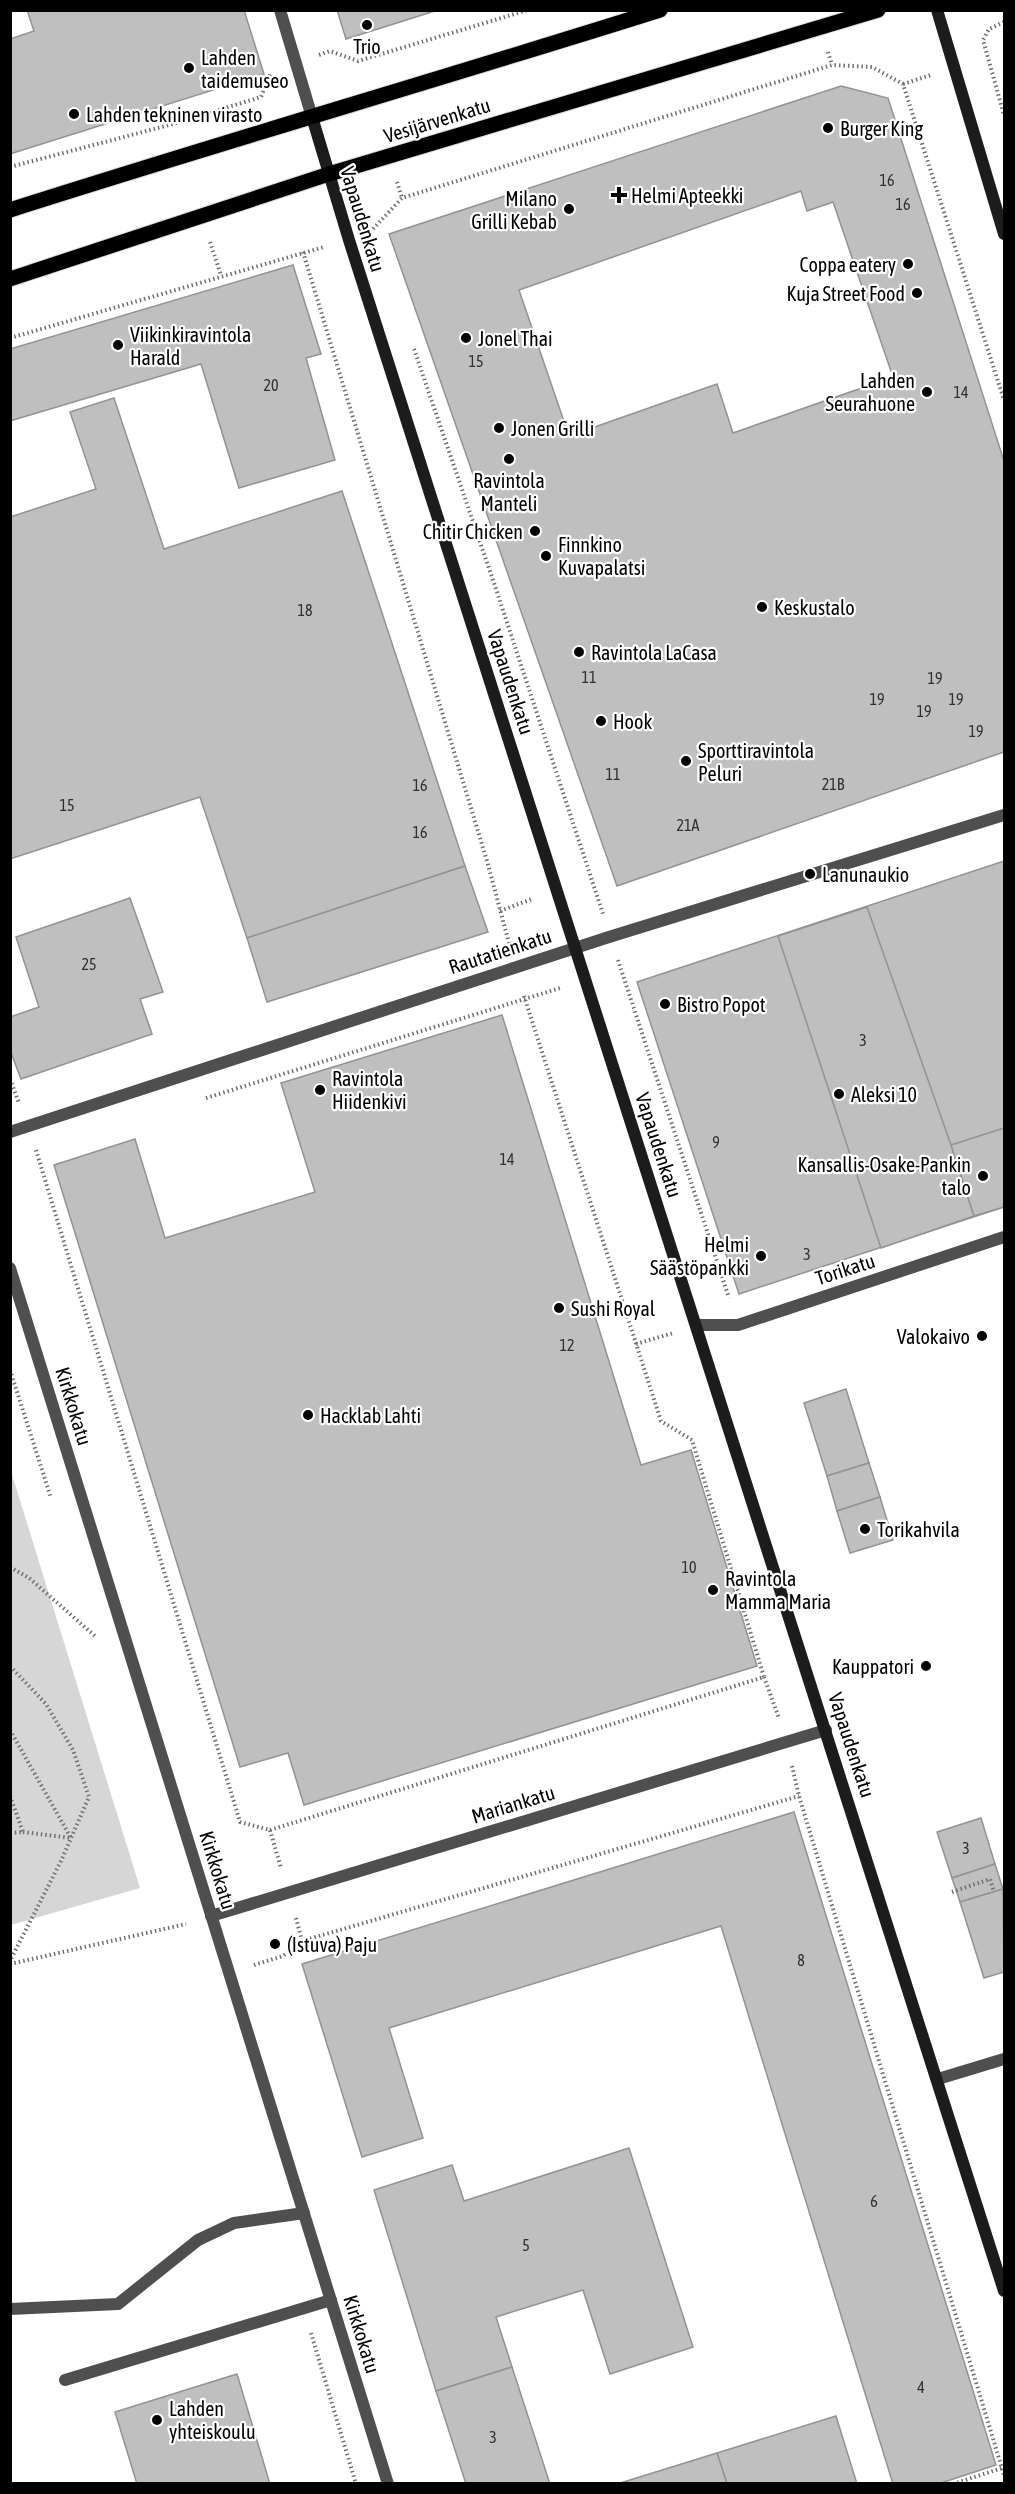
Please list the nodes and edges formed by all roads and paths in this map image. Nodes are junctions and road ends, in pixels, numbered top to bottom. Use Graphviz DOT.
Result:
graph roads {
  1 [pos="280,10"];
  2 [pos="528,10"];
  3 [pos="660,10"];
  4 [pos="878,10"];
  5 [pos="938,10"];
  6 [pos="1005,22"];
  7 [pos="296,63"];
  8 [pos="1005,115"];
  9 [pos="312,117"];
  10 [pos="10,167"];
  11 [pos="329,174"];
  12 [pos="10,210"];
  13 [pos="373,229"];
  14 [pos="1005,234"];
  15 [pos="349,240"];
  16 [pos="377,240"];
  17 [pos="303,252"];
  18 [pos="10,279"];
  19 [pos="10,338"];
  20 [pos="411,340"];
  21 [pos="1005,400"];
  22 [pos="1005,815"];
  23 [pos="609,937"];
  24 [pos="576,947"];
  25 [pos="515,967"];
  26 [pos="525,999"];
  27 [pos="10,1079"];
  28 [pos="196,1102"];
  29 [pos="28,1126"];
  30 [pos="10,1132"];
  31 [pos="1005,1237"];
  32 [pos="10,1268"];
  33 [pos="696,1325"];
  34 [pos="738,1325"];
  35 [pos="636,1344"];
  36 [pos="10,1567"];
  37 [pos="95,1636"];
  38 [pos="10,1666"];
  39 [pos="764,1677"];
  40 [pos="10,1730"];
  41 [pos="826,1730"];
  42 [pos="787,1742"];
  43 [pos="10,1796"];
  44 [pos="799,1796"];
  45 [pos="270,1830"];
  46 [pos="23,1832"];
  47 [pos="10,1833"];
  48 [pos="71,1838"];
  49 [pos="952,1892"];
  50 [pos="994,1892"];
  51 [pos="288,1893"];
  52 [pos="211,1916"];
  53 [pos="187,1924"];
  54 [pos="302,1941"];
  55 [pos="10,1963"];
  56 [pos="229,1972"];
  57 [pos="1005,2059"];
  58 [pos="938,2079"];
  59 [pos="304,2213"];
  60 [pos="1005,2291"];
  61 [pos="331,2300"];
  62 [pos="10,2309"];
  63 [pos="65,2380"];
  64 [pos="1002,2468"];
  65 [pos="1005,2475"];
  66 [pos="388,2484"];
  67 [pos="953,2484"];
  1 -- 7 [label="street, Vapaudenkatu"];
  2 -- 7 [label="path"];
  3 -- 9 [label="main road, Vesijärvenkatu"];
  4 -- 11 [label="main road, Vesijärvenkatu"];
  5 -- 14 [label="main road"];
  6 -- 8 [label="path"];
  7 -- 9 [label="street, Vapaudenkatu"];
  7 -- 10 [label="path"];
  9 -- 11 [label="main road, Vapaudenkatu"];
  9 -- 12 [label="main road, Vesijärvenkatu"];
  11 -- 15 [label="main road, Vapaudenkatu"];
  11 -- 18 [label="main road, Vesijärvenkatu"];
  13 -- 15 [label="path"];
  13 -- 16 [label="path"];
  13 -- 21 [label="path"];
  15 -- 17 [label="path"];
  15 -- 24 [label="main road, Vapaudenkatu"];
  17 -- 19 [label="path"];
  17 -- 25 [label="path"];
  20 -- 23 [label="path"];
  22 -- 23 [label="street, Rautatienkatu"];
  23 -- 24 [label="street, Rautatienkatu"];
  23 -- 34 [label="path"];
  24 -- 25 [label="street, Rautatienkatu"];
  24 -- 33 [label="main road, Vapaudenkatu"];
  25 -- 26 [label="path"];
  25 -- 29 [label="street, Rautatienkatu"];
  26 -- 28 [label="path"];
  26 -- 35 [label="path"];
  27 -- 29 [label="path"];
  29 -- 30 [label="street, Rautatienkatu"];
  29 -- 45 [label="path"];
  31 -- 34 [label="street, Torikatu"];
  32 -- 52 [label="street, Kirkkokatu"];
  33 -- 34 [label="street, Torikatu"];
  33 -- 35 [label="path"];
  33 -- 41 [label="main road, Vapaudenkatu"];
  35 -- 39 [label="path"];
  36 -- 37 [label="path"];
  38 -- 48 [label="path"];
  39 -- 42 [label="path"];
  39 -- 45 [label="path"];
  40 -- 48 [label="path"];
  41 -- 42 [label="street, Mariankatu"];
  41 -- 58 [label="main road, Vapaudenkatu"];
  42 -- 44 [label="path"];
  42 -- 51 [label="street, Mariankatu"];
  43 -- 46 [label="path"];
  44 -- 54 [label="path"];
  44 -- 64 [label="path"];
  45 -- 51 [label="path"];
  46 -- 47 [label="path"];
  46 -- 48 [label="path"];
  48 -- 55 [label="path"];
  49 -- 50 [label="path"];
  51 -- 52 [label="street, Mariankatu"];
  51 -- 54 [label="path"];
  52 -- 56 [label="street, Kirkkokatu"];
  53 -- 55 [label="path"];
  54 -- 56 [label="path"];
  56 -- 59 [label="street, Kirkkokatu"];
  57 -- 58 [label="street"];
  58 -- 60 [label="main road, Vapaudenkatu"];
  59 -- 61 [label="street, Kirkkokatu"];
  59 -- 62 [label="street"];
  61 -- 63 [label="street"];
  61 -- 66 [label="street, Kirkkokatu"];
  64 -- 65 [label="path"];
  64 -- 67 [label="path"];
}
